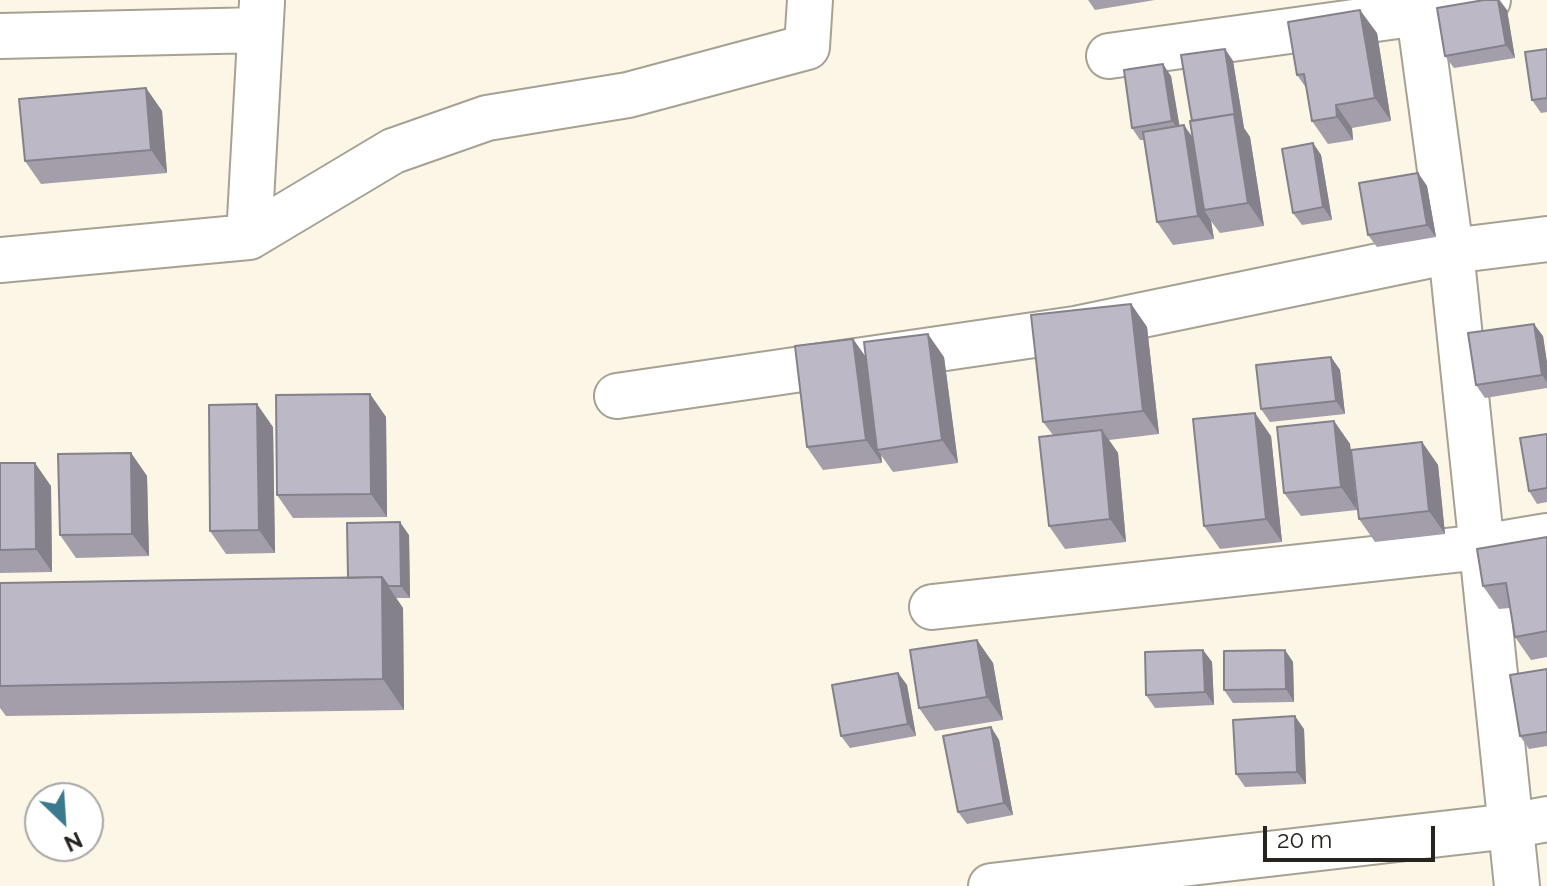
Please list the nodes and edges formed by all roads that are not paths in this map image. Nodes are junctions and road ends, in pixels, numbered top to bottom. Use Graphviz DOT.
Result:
graph roads {
  1 [pos="810,0"];
  2 [pos="1488,0"];
  3 [pos="1418,7"];
  4 [pos="261,15"];
  5 [pos="0,36"];
  6 [pos="1109,56"];
  7 [pos="249,237"];
  8 [pos="1547,239"];
  9 [pos="1451,251"];
  10 [pos="0,260"];
  11 [pos="617,396"];
  12 [pos="1547,536"];
  13 [pos="1482,547"];
  14 [pos="932,607"];
  15 [pos="1528,822"];
  16 [pos="991,886"];
  17 [pos="1517,886"];
  1 -- 7 [label="street"];
  2 -- 3 [label="street"];
  3 -- 6 [label="street"];
  3 -- 9 [label="street"];
  4 -- 5 [label="street"];
  4 -- 7 [label="street"];
  7 -- 10 [label="street"];
  8 -- 9 [label="street"];
  9 -- 11 [label="street"];
  9 -- 13 [label="street"];
  12 -- 13 [label="street"];
  13 -- 14 [label="street"];
  13 -- 15 [label="street"];
  15 -- 16 [label="street"];
  15 -- 17 [label="street"];
}
